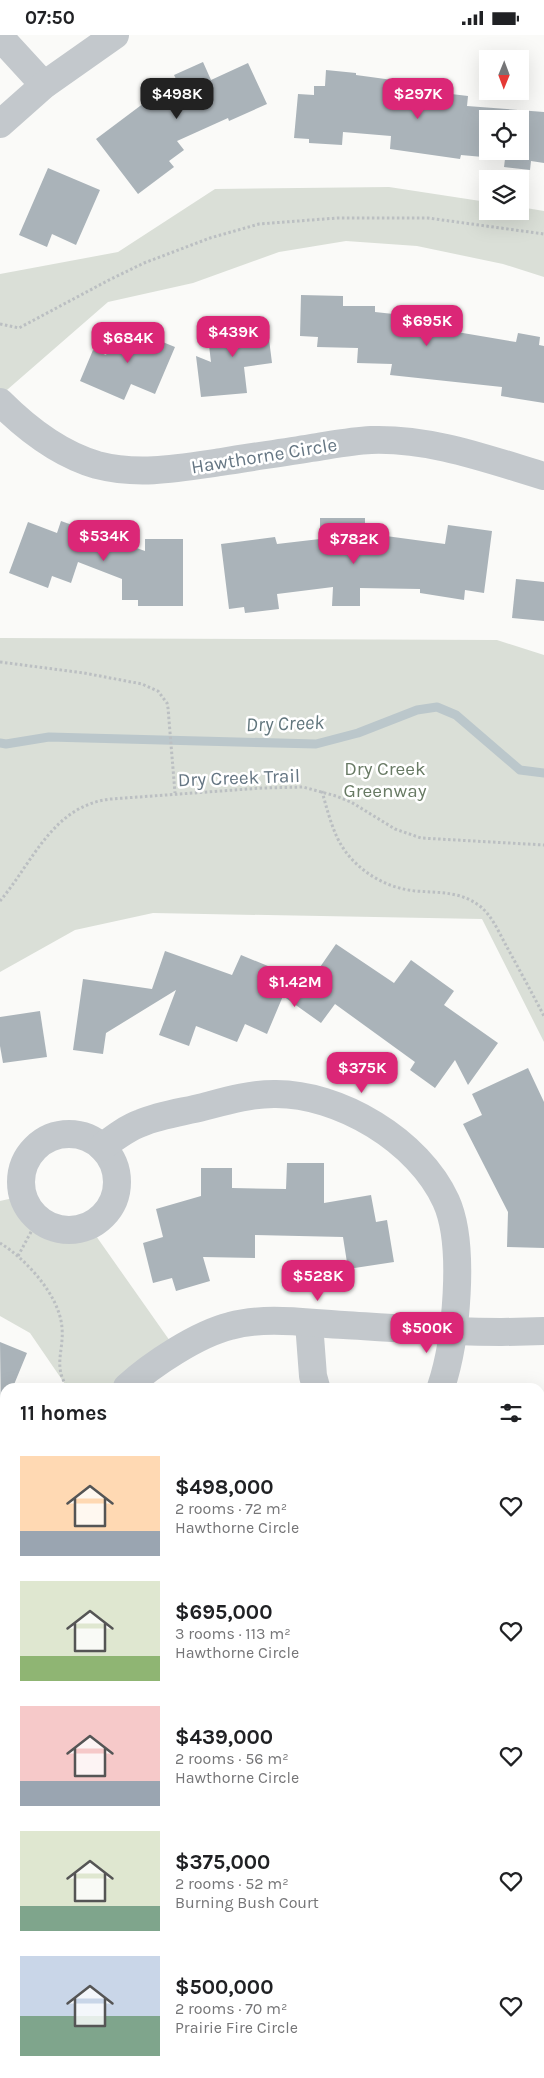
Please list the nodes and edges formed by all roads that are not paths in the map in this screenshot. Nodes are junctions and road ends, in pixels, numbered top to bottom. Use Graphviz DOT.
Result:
graph roads {
  1 [pos="115,35"];
  2 [pos="0,37"];
  3 [pos="44,85"];
  4 [pos="0,124"];
  5 [pos="0,402"];
  6 [pos="544,476"];
  7 [pos="102,1147"];
  8 [pos="308,1323"];
  9 [pos="453,1331"];
  10 [pos="544,1331"];
  11 [pos="132,1383"];
  12 [pos="315,1383"];
  13 [pos="442,1383"];
  1 -- 3 [label="street"];
  2 -- 3 [label="street"];
  3 -- 4 [label="street"];
  5 -- 6 [label="street, Hawthorne Circle"];
  7 -- 7 [label="street"];
  7 -- 9 [label="street"];
  8 -- 9 [label="street"];
  8 -- 11 [label="street"];
  8 -- 12 [label="street"];
  9 -- 10 [label="street"];
  9 -- 13 [label="street"];
}
